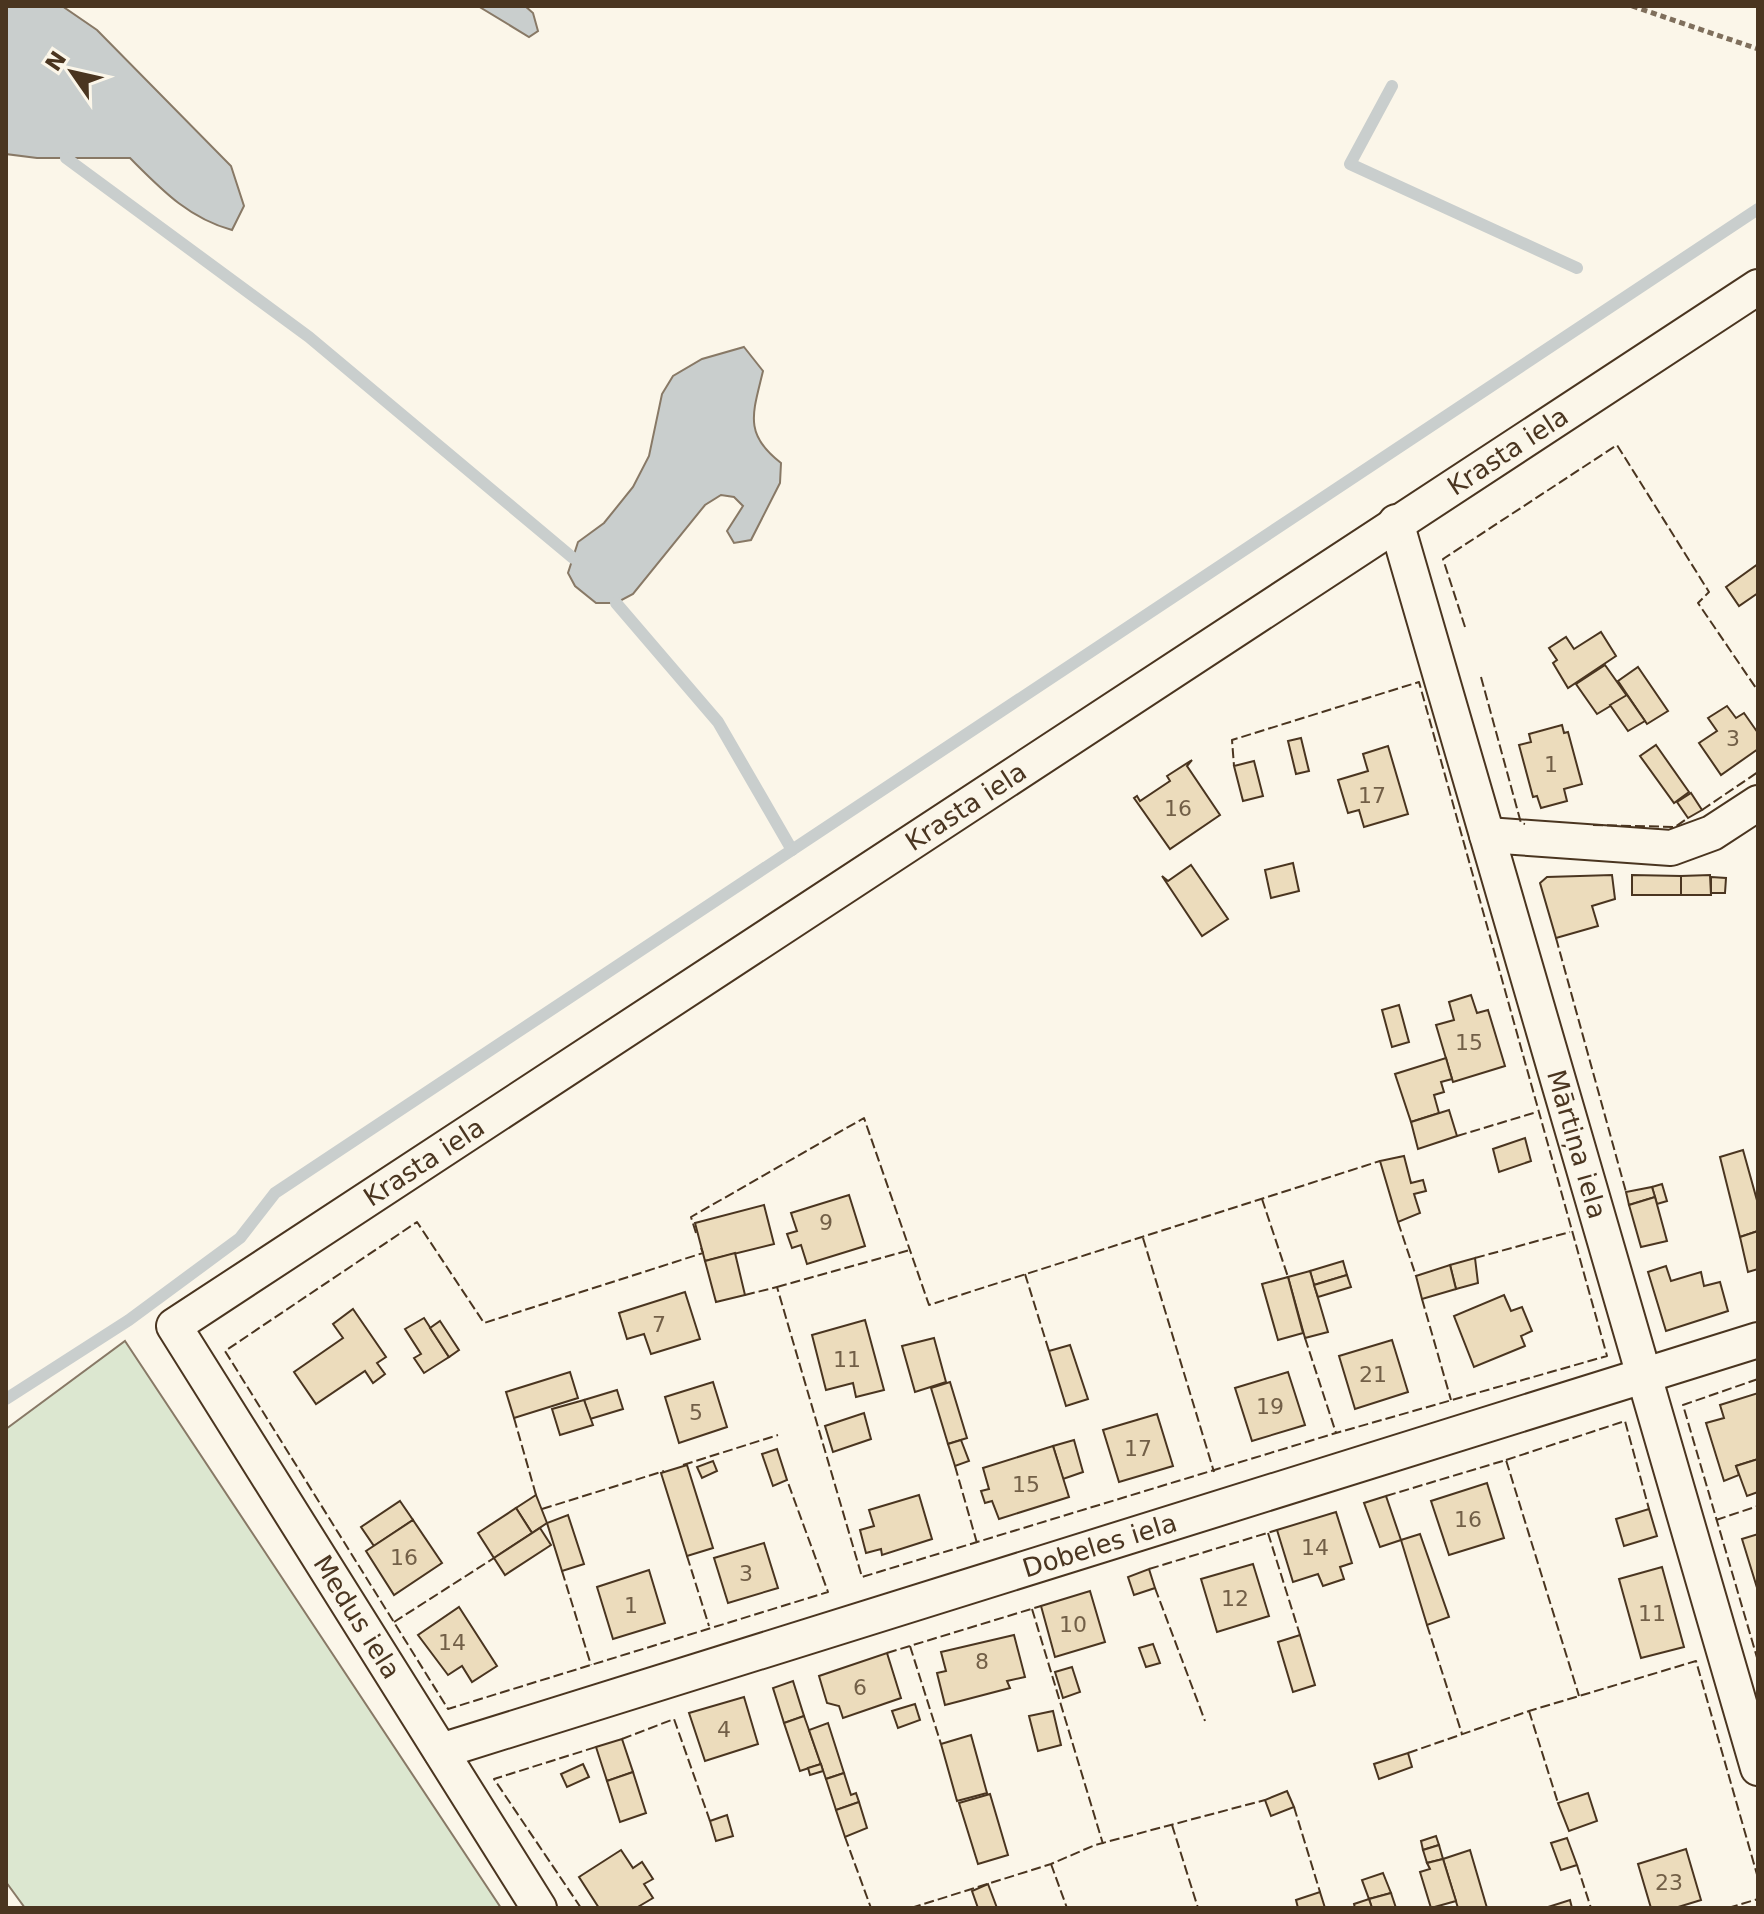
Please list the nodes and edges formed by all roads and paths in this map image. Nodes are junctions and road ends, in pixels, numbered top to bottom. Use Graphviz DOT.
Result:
graph roads {
  1 [pos="1632,6"];
  2 [pos="1758,49"];
  3 [pos="1758,287"];
  4 [pos="1396,522"];
  5 [pos="1758,803"];
  6 [pos="1487,835"];
  7 [pos="174,1326"];
  8 [pos="1758,1340"];
  9 [pos="1644,1377"];
  10 [pos="441,1751"];
  11 [pos="1758,1768"];
  12 [pos="539,1908"];
  1 -- 2 [label="path"];
  3 -- 4 [label="street, Krasta iela"];
  4 -- 6 [label="street, Mārtiņa iela"];
  4 -- 7 [label="street, Krasta iela"];
  5 -- 6 [label="street"];
  6 -- 9 [label="street, Mārtiņa iela"];
  7 -- 10 [label="street, Medus iela"];
  8 -- 9 [label="street, Dobeles iela"];
  9 -- 10 [label="street, Dobeles iela"];
  9 -- 11 [label="street, Mārtiņa iela"];
  10 -- 12 [label="street, Medus iela"];
}
